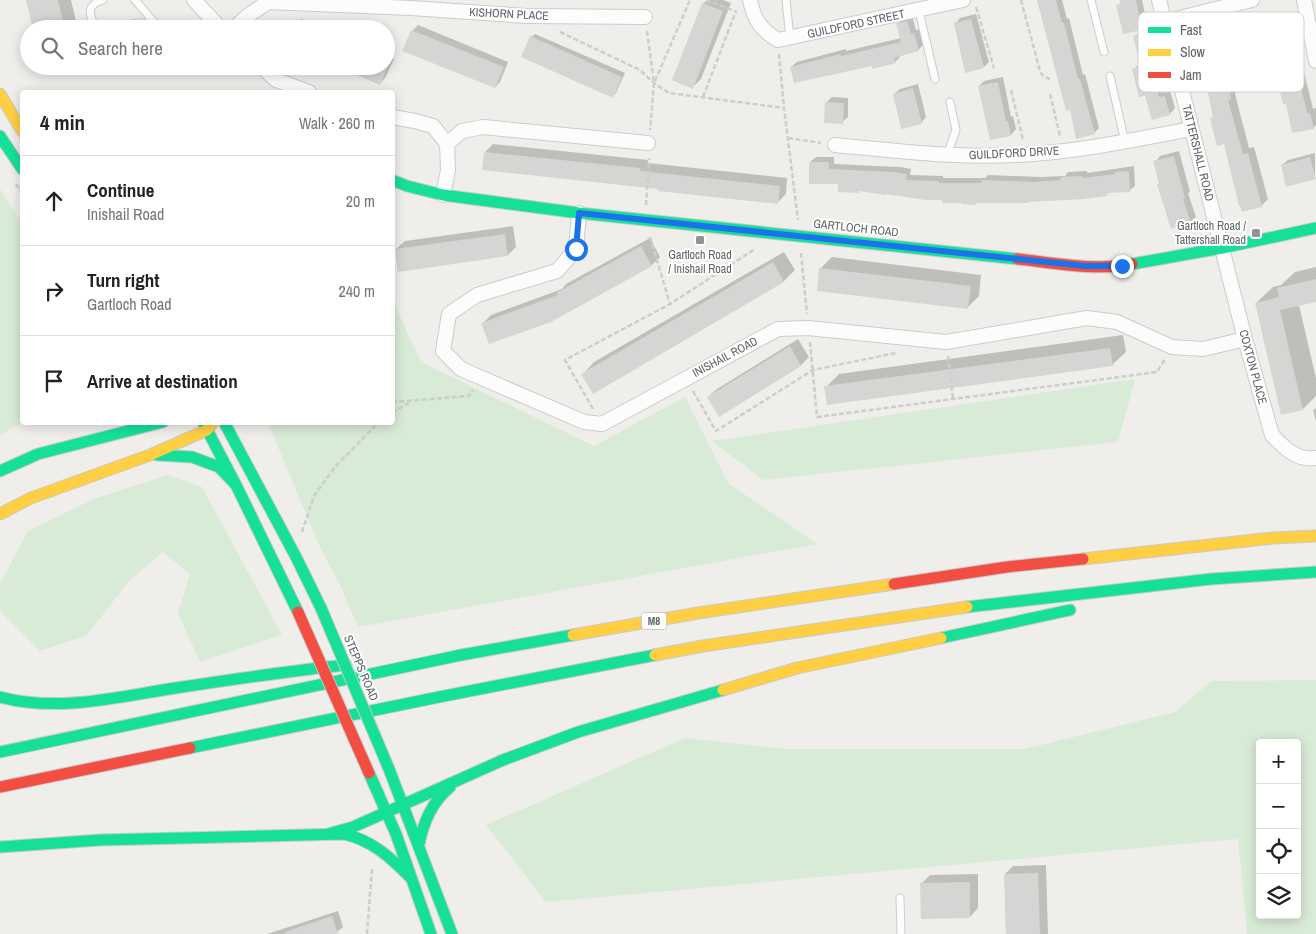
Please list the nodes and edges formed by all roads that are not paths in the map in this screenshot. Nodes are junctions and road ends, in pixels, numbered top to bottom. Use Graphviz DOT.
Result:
graph roads {
  1 [pos="103,0"];
  2 [pos="135,0"];
  3 [pos="194,0"];
  4 [pos="750,0"];
  5 [pos="786,0"];
  6 [pos="964,0"];
  7 [pos="1091,0"];
  8 [pos="1252,0"];
  9 [pos="1304,0"];
  10 [pos="919,11"];
  11 [pos="1204,12"];
  12 [pos="645,17"];
  13 [pos="94,20"];
  14 [pos="153,20"];
  15 [pos="211,20"];
  16 [pos="242,20"];
  17 [pos="784,39"];
  18 [pos="1104,52"];
  19 [pos="1316,61"];
  20 [pos="271,75"];
  21 [pos="1110,76"];
  22 [pos="935,80"];
  23 [pos="304,90"];
  24 [pos="1182,92"];
  25 [pos="0,94"];
  26 [pos="950,102"];
  27 [pos="395,118"];
  28 [pos="20,128"];
  29 [pos="1191,128"];
  30 [pos="0,136"];
  31 [pos="1125,142"];
  32 [pos="20,143"];
  33 [pos="648,143"];
  34 [pos="447,144"];
  35 [pos="835,146"];
  36 [pos="4,151"];
  37 [pos="948,155"];
  38 [pos="20,167"];
  39 [pos="395,181"];
  40 [pos="443,195"];
  41 [pos="579,213"];
  42 [pos="1316,228"];
  43 [pos="1222,248"];
  44 [pos="1245,339"];
  45 [pos="142,425"];
  46 [pos="208,425"];
  47 [pos="226,425"];
  48 [pos="150,455"];
  49 [pos="1316,458"];
  50 [pos="0,471"];
  51 [pos="236,485"];
  52 [pos="0,514"];
  53 [pos="1316,536"];
  54 [pos="1316,572"];
  55 [pos="1211,579"];
  56 [pos="1097,604"];
  57 [pos="1078,608"];
  58 [pos="461,655"];
  59 [pos="0,697"];
  60 [pos="0,752"];
  61 [pos="464,777"];
  62 [pos="0,787"];
  63 [pos="403,804"];
  64 [pos="387,812"];
  65 [pos="328,834"];
  66 [pos="418,844"];
  67 [pos="0,847"];
  68 [pos="410,877"];
  69 [pos="900,898"];
  70 [pos="431,934"];
  71 [pos="452,934"];
  72 [pos="901,934"];
  1 -- 13 [label="lane"];
  2 -- 14 [label="lane"];
  3 -- 15 [label="street"];
  4 -- 17 [label="street"];
  5 -- 17 [label="lane"];
  6 -- 10 [label="street, GUILDFORD STREET"];
  7 -- 18 [label="lane"];
  8 -- 11 [label="street"];
  9 -- 19 [label="street"];
  10 -- 17 [label="street, GUILDFORD STREET"];
  10 -- 22 [label="lane"];
  12 -- 16 [label="street, KISHORN PLACE"];
  20 -- 23 [label="street"];
  21 -- 31 [label="lane"];
  24 -- 29 [label="street, TATTERSHALL ROAD"];
  25 -- 28 [label="main road"];
  26 -- 37 [label="lane"];
  27 -- 34 [label="street"];
  29 -- 31 [label="street, GUILDFORD DRIVE"];
  29 -- 43 [label="street, TATTERSHALL ROAD"];
  30 -- 36 [label="main road"];
  31 -- 37 [label="street, GUILDFORD DRIVE"];
  32 -- 36 [label="main road"];
  33 -- 34 [label="street"];
  34 -- 40 [label="street"];
  35 -- 37 [label="street, GUILDFORD DRIVE"];
  36 -- 38 [label="main road"];
  39 -- 40 [label="main road, GARTLOCH ROAD"];
  40 -- 41 [label="main road, GARTLOCH ROAD"];
  41 -- 43 [label="main road, GARTLOCH ROAD"];
  41 -- 44 [label="street, INISHAIL ROAD"];
  42 -- 43 [label="main road, GARTLOCH ROAD"];
  43 -- 44 [label="street, COXTON PLACE"];
  44 -- 49 [label="street, COXTON PLACE"];
  45 -- 50 [label="main road"];
  46 -- 48 [label="main road"];
  46 -- 51 [label="main road"];
  47 -- 63 [label="main road, STEPPS ROAD, bridge"];
  48 -- 51 [label="main road"];
  48 -- 52 [label="main road"];
  51 -- 64 [label="main road, bridge"];
  53 -- 58 [label="main road, M8"];
  54 -- 55 [label="main road"];
  55 -- 56 [label="main road"];
  55 -- 62 [label="main road"];
  57 -- 61 [label="main road"];
  58 -- 59 [label="main road"];
  58 -- 60 [label="main road, M8"];
  61 -- 63 [label="main road"];
  61 -- 66 [label="main road"];
  63 -- 64 [label="main road"];
  63 -- 66 [label="main road, STEPPS ROAD"];
  64 -- 65 [label="main road"];
  64 -- 68 [label="main road"];
  65 -- 67 [label="main road"];
  65 -- 68 [label="main road"];
  66 -- 71 [label="main road, STEPPS ROAD"];
  68 -- 70 [label="main road"];
  69 -- 72 [label="lane"];
}
